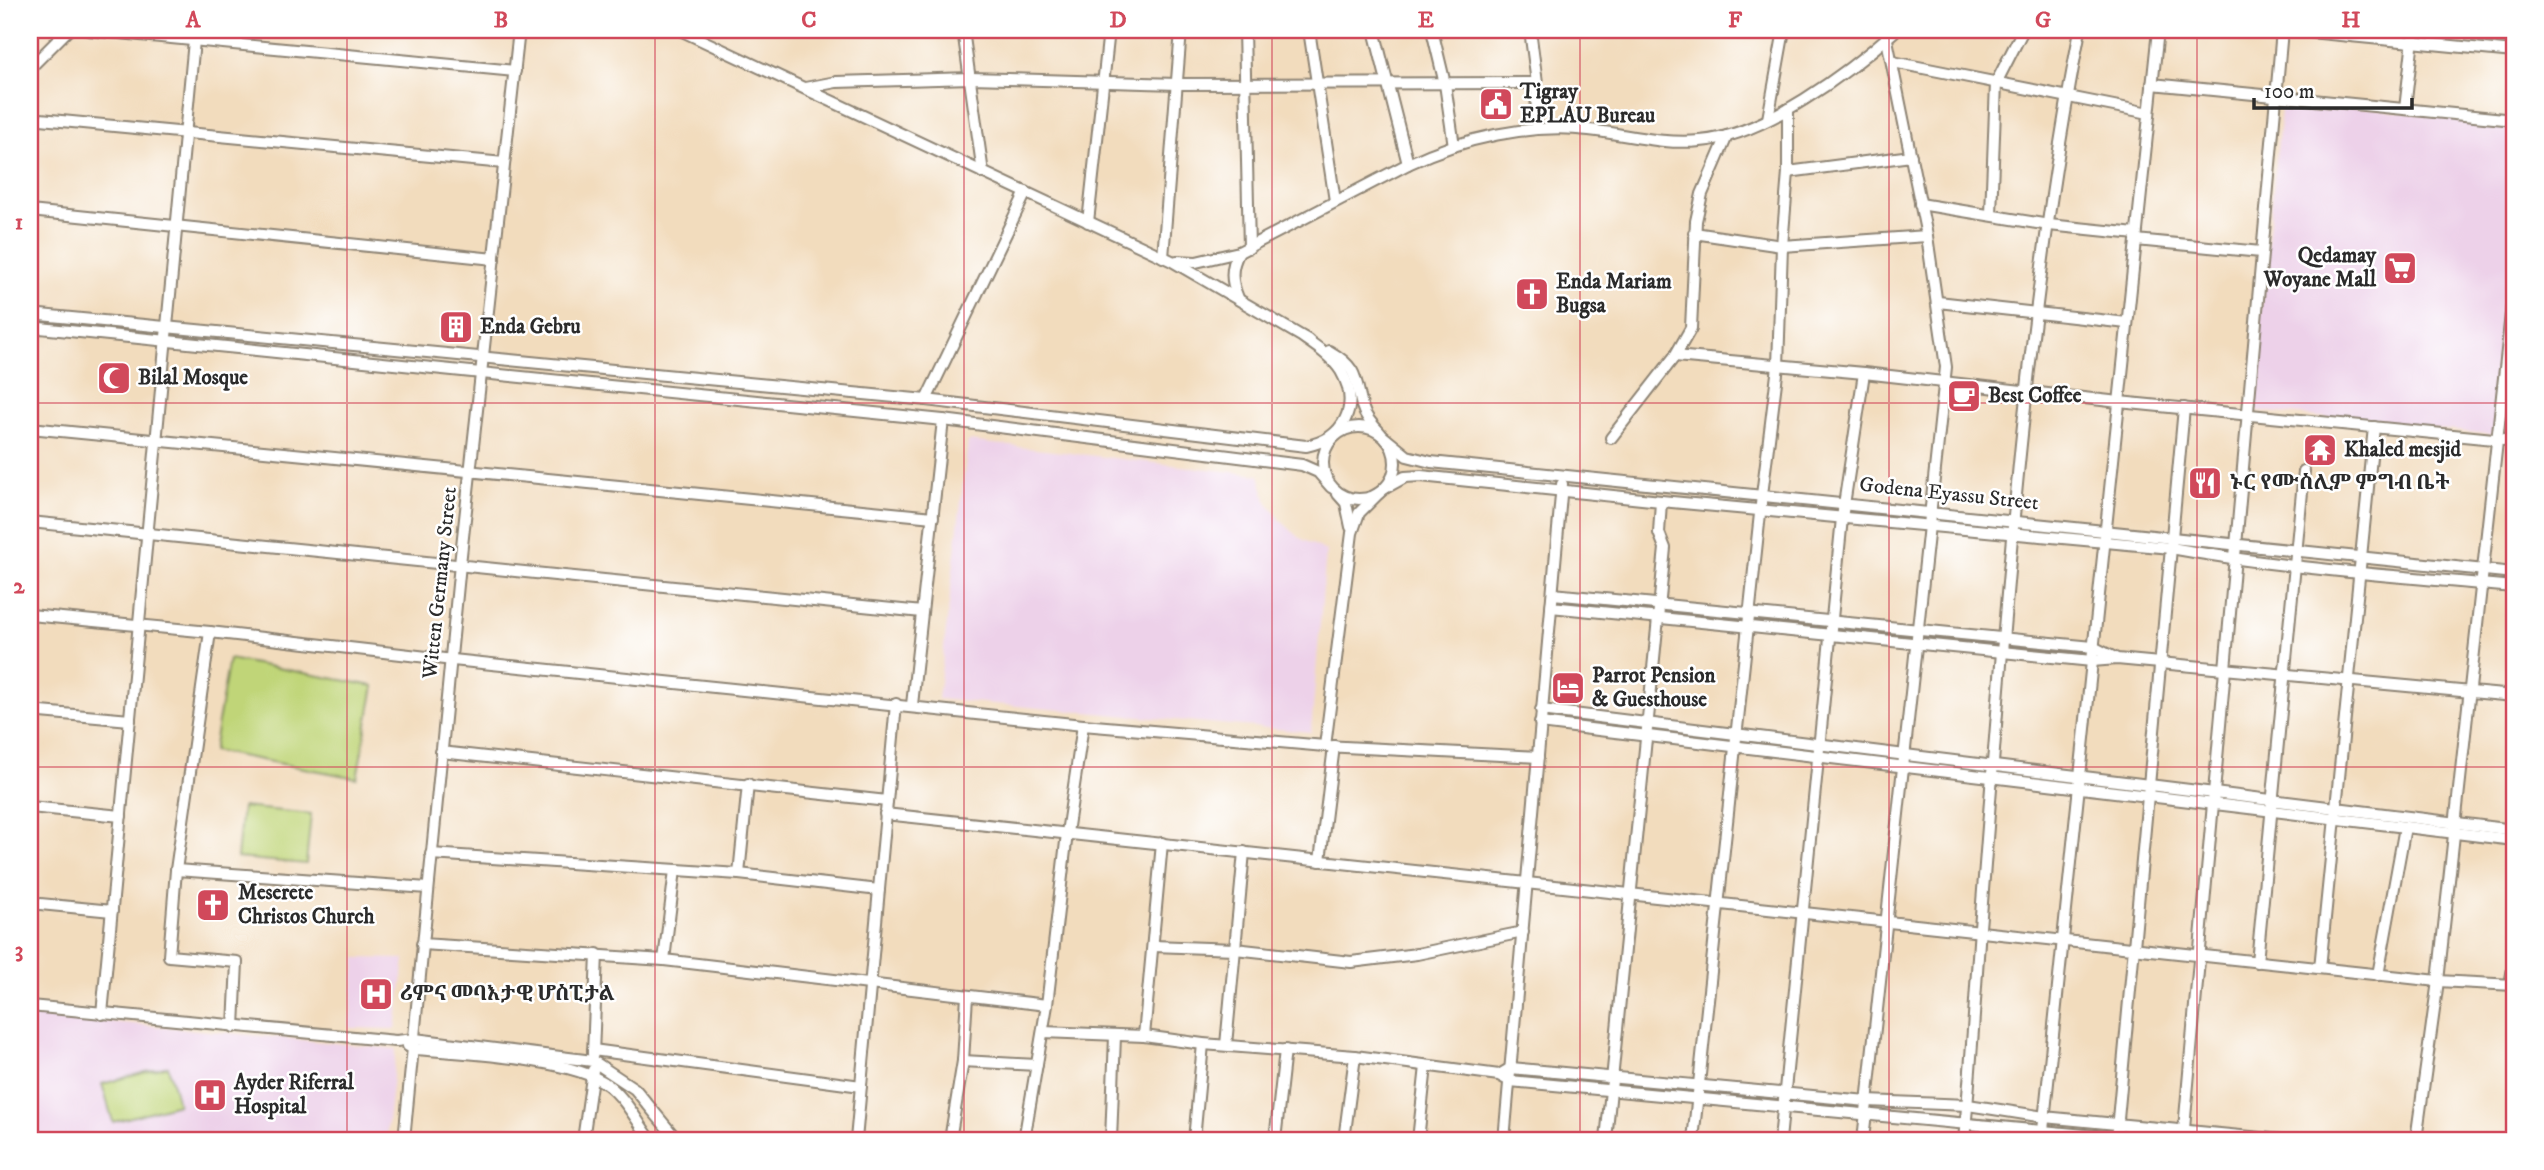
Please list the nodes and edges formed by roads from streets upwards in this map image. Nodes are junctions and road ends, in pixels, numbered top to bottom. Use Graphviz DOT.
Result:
graph roads {
  1 [pos="68,30"];
  2 [pos="88,30"];
  3 [pos="519,30"];
  4 [pos="680,30"];
  5 [pos="963,30"];
  6 [pos="1109,30"];
  7 [pos="1181,30"];
  8 [pos="1244,30"];
  9 [pos="1309,30"];
  10 [pos="1374,30"];
  11 [pos="1432,30"];
  12 [pos="1530,30"];
  13 [pos="1784,30"];
  14 [pos="2023,30"];
  15 [pos="2080,30"];
  16 [pos="2158,30"];
  17 [pos="2282,30"];
  18 [pos="2289,30"];
  19 [pos="114,31"];
  20 [pos="1889,32"];
  21 [pos="2350,32"];
  22 [pos="195,35"];
  23 [pos="2413,36"];
  24 [pos="2514,52"];
  25 [pos="1893,62"];
  26 [pos="30,68"];
  27 [pos="515,71"];
  28 [pos="971,78"];
  29 [pos="1103,82"];
  30 [pos="1245,82"];
  31 [pos="1317,83"];
  32 [pos="1537,83"];
  33 [pos="1996,83"];
  34 [pos="1177,84"];
  35 [pos="1387,84"];
  36 [pos="2152,84"];
  37 [pos="1445,85"];
  38 [pos="805,88"];
  39 [pos="2276,97"];
  40 [pos="2067,98"];
  41 [pos="1788,109"];
  42 [pos="2405,109"];
  43 [pos="2149,113"];
  44 [pos="30,118"];
  45 [pos="1768,119"];
  46 [pos="2514,120"];
  47 [pos="1536,128"];
  48 [pos="186,133"];
  49 [pos="1727,136"];
  50 [pos="1454,146"];
  51 [pos="1911,156"];
  52 [pos="504,163"];
  53 [pos="1408,164"];
  54 [pos="1788,172"];
  55 [pos="984,173"];
  56 [pos="1026,192"];
  57 [pos="1335,201"];
  58 [pos="1920,204"];
  59 [pos="30,211"];
  60 [pos="1991,214"];
  61 [pos="1088,222"];
  62 [pos="2049,225"];
  63 [pos="177,227"];
  64 [pos="1694,233"];
  65 [pos="1927,236"];
  66 [pos="2136,237"];
  67 [pos="1782,246"];
  68 [pos="1244,250"];
  69 [pos="2261,252"];
  70 [pos="1168,259"];
  71 [pos="494,260"];
  72 [pos="2514,286"];
  73 [pos="1238,298"];
  74 [pos="1938,302"];
  75 [pos="2037,313"];
  76 [pos="30,314"];
  77 [pos="2127,323"];
  78 [pos="30,327"];
  79 [pos="167,327"];
  80 [pos="1304,338"];
  81 [pos="166,340"];
  82 [pos="1675,356"];
  83 [pos="484,358"];
  84 [pos="1779,366"];
  85 [pos="481,372"];
  86 [pos="1864,373"];
  87 [pos="723,380"];
  88 [pos="1945,382"];
  89 [pos="2027,390"];
  90 [pos="720,397"];
  91 [pos="926,400"];
  92 [pos="2119,402"];
  93 [pos="2184,408"];
  94 [pos="2248,415"];
  95 [pos="943,420"];
  96 [pos="1111,423"];
  97 [pos="2374,427"];
  98 [pos="30,428"];
  99 [pos="1383,436"];
  100 [pos="1332,438"];
  101 [pos="1611,438"];
  102 [pos="2497,440"];
  103 [pos="157,441"];
  104 [pos="1109,442"];
  105 [pos="2514,442"];
  106 [pos="471,470"];
  107 [pos="2304,471"];
  108 [pos="1563,474"];
  109 [pos="1334,489"];
  110 [pos="1562,490"];
  111 [pos="1382,491"];
  112 [pos="1762,495"];
  113 [pos="1661,501"];
  114 [pos="1845,503"];
  115 [pos="1760,509"];
  116 [pos="1931,512"];
  117 [pos="933,517"];
  118 [pos="1842,518"];
  119 [pos="2015,521"];
  120 [pos="30,522"];
  121 [pos="1929,526"];
  122 [pos="148,533"];
  123 [pos="1352,533"];
  124 [pos="2013,534"];
  125 [pos="2105,536"];
  126 [pos="2171,543"];
  127 [pos="2236,544"];
  128 [pos="2297,550"];
  129 [pos="2361,558"];
  130 [pos="2234,560"];
  131 [pos="460,564"];
  132 [pos="2294,566"];
  133 [pos="2483,570"];
  134 [pos="2514,573"];
  135 [pos="2359,574"];
  136 [pos="2481,584"];
  137 [pos="2514,587"];
  138 [pos="1553,594"];
  139 [pos="1660,605"];
  140 [pos="1551,607"];
  141 [pos="922,612"];
  142 [pos="1749,613"];
  143 [pos="30,615"];
  144 [pos="1659,618"];
  145 [pos="1832,621"];
  146 [pos="139,625"];
  147 [pos="1748,626"];
  148 [pos="1918,630"];
  149 [pos="211,632"];
  150 [pos="1831,635"];
  151 [pos="2004,638"];
  152 [pos="1916,643"];
  153 [pos="2093,647"];
  154 [pos="2003,652"];
  155 [pos="2117,659"];
  156 [pos="453,660"];
  157 [pos="2092,661"];
  158 [pos="2160,663"];
  159 [pos="2225,670"];
  160 [pos="2284,675"];
  161 [pos="2348,681"];
  162 [pos="2470,691"];
  163 [pos="2514,696"];
  164 [pos="897,704"];
  165 [pos="912,705"];
  166 [pos="1541,710"];
  167 [pos="30,711"];
  168 [pos="130,720"];
  169 [pos="1540,723"];
  170 [pos="1648,723"];
  171 [pos="1083,725"];
  172 [pos="1736,734"];
  173 [pos="1647,736"];
  174 [pos="1820,744"];
  175 [pos="1330,746"];
  176 [pos="1735,746"];
  177 [pos="441,752"];
  178 [pos="1905,754"];
  179 [pos="1818,756"];
  180 [pos="1538,757"];
  181 [pos="1993,765"];
  182 [pos="1903,766"];
  183 [pos="1992,778"];
  184 [pos="2079,781"];
  185 [pos="748,784"];
  186 [pos="2149,784"];
  187 [pos="2148,796"];
  188 [pos="2214,798"];
  189 [pos="887,801"];
  190 [pos="2272,806"];
  191 [pos="30,807"];
  192 [pos="2335,813"];
  193 [pos="886,814"];
  194 [pos="121,816"];
  195 [pos="2406,827"];
  196 [pos="2455,828"];
  197 [pos="2514,830"];
  198 [pos="1067,833"];
  199 [pos="2514,840"];
  200 [pos="1162,843"];
  201 [pos="1244,852"];
  202 [pos="431,854"];
  203 [pos="1320,861"];
  204 [pos="176,870"];
  205 [pos="675,870"];
  206 [pos="739,874"];
  207 [pos="1527,883"];
  208 [pos="428,888"];
  209 [pos="878,890"];
  210 [pos="1631,894"];
  211 [pos="30,903"];
  212 [pos="1718,904"];
  213 [pos="112,911"];
  214 [pos="1803,913"];
  215 [pos="1886,922"];
  216 [pos="1523,932"];
  217 [pos="1980,932"];
  218 [pos="2063,940"];
  219 [pos="422,944"];
  220 [pos="1153,946"];
  221 [pos="2134,948"];
  222 [pos="1235,949"];
  223 [pos="597,954"];
  224 [pos="2200,955"];
  225 [pos="664,960"];
  226 [pos="2257,962"];
  227 [pos="2514,962"];
  228 [pos="2320,968"];
  229 [pos="2378,975"];
  230 [pos="2438,981"];
  231 [pos="870,984"];
  232 [pos="2512,985"];
  233 [pos="967,996"];
  234 [pos="1047,1005"];
  235 [pos="30,1006"];
  236 [pos="102,1013"];
  237 [pos="234,1027"];
  238 [pos="1043,1032"];
  239 [pos="1115,1036"];
  240 [pos="1144,1036"];
  241 [pos="415,1044"];
  242 [pos="1203,1044"];
  243 [pos="1226,1045"];
  244 [pos="1284,1050"];
  245 [pos="593,1055"];
  246 [pos="1355,1056"];
  247 [pos="963,1060"];
  248 [pos="1037,1065"];
  249 [pos="1426,1066"];
  250 [pos="1511,1068"];
  251 [pos="1499,1075"];
  252 [pos="593,1076"];
  253 [pos="1612,1077"];
  254 [pos="1510,1082"];
  255 [pos="1699,1085"];
  256 [pos="860,1086"];
  257 [pos="1611,1091"];
  258 [pos="1784,1094"];
  259 [pos="1697,1099"];
  260 [pos="1867,1101"];
  261 [pos="1968,1105"];
  262 [pos="1783,1107"];
  263 [pos="1865,1115"];
  264 [pos="2044,1117"];
  265 [pos="1966,1124"];
  266 [pos="2118,1125"];
  267 [pos="2042,1136"];
  268 [pos="2184,1136"];
  269 [pos="2116,1139"];
  270 [pos="404,1140"];
  271 [pos="583,1140"];
  272 [pos="651,1140"];
  273 [pos="677,1140"];
  274 [pos="856,1140"];
  275 [pos="950,1140"];
  276 [pos="1024,1140"];
  277 [pos="1111,1140"];
  278 [pos="1194,1140"];
  279 [pos="1275,1140"];
  280 [pos="1345,1140"];
  281 [pos="1418,1140"];
  282 [pos="1504,1140"];
  283 [pos="1606,1140"];
  284 [pos="1693,1140"];
  285 [pos="1780,1140"];
  286 [pos="1863,1140"];
  287 [pos="1964,1140"];
  288 [pos="2139,1140"];
  289 [pos="2282,1140"];
  290 [pos="2416,1140"];
  1 -- 26 [label="street"];
  2 -- 19 [label="street"];
  3 -- 27 [label="street, Witten Germany Street"];
  4 -- 38 [label="street"];
  5 -- 28 [label="street"];
  6 -- 29 [label="street"];
  7 -- 34 [label="street"];
  8 -- 30 [label="street"];
  9 -- 31 [label="street"];
  10 -- 35 [label="street"];
  11 -- 37 [label="street"];
  12 -- 32 [label="street"];
  13 -- 45 [label="street"];
  14 -- 33 [label="street"];
  15 -- 40 [label="street"];
  16 -- 36 [label="street"];
  17 -- 39 [label="street"];
  18 -- 21 [label="street"];
  19 -- 22 [label="street"];
  20 -- 25 [label="street"];
  20 -- 41 [label="street"];
  21 -- 23 [label="street"];
  22 -- 27 [label="street"];
  22 -- 48 [label="street"];
  23 -- 24 [label="street"];
  23 -- 42 [label="street"];
  25 -- 33 [label="street"];
  25 -- 51 [label="street"];
  27 -- 52 [label="street, Witten Germany Street"];
  28 -- 29 [label="street"];
  28 -- 38 [label="street"];
  28 -- 55 [label="street"];
  29 -- 34 [label="street"];
  29 -- 61 [label="street"];
  30 -- 31 [label="street"];
  30 -- 34 [label="street"];
  30 -- 68 [label="street"];
  31 -- 35 [label="street"];
  31 -- 57 [label="street"];
  32 -- 37 [label="street"];
  32 -- 47 [label="street"];
  33 -- 40 [label="street"];
  33 -- 60 [label="street"];
  34 -- 70 [label="street"];
  35 -- 37 [label="street"];
  35 -- 53 [label="street"];
  36 -- 39 [label="street"];
  36 -- 43 [label="street"];
  37 -- 50 [label="street"];
  38 -- 55 [label="street"];
  39 -- 42 [label="street"];
  39 -- 69 [label="street"];
  40 -- 43 [label="street"];
  40 -- 62 [label="street"];
  41 -- 45 [label="street"];
  41 -- 54 [label="street"];
  42 -- 46 [label="street"];
  43 -- 66 [label="street"];
  44 -- 48 [label="street"];
  45 -- 49 [label="street"];
  47 -- 49 [label="street"];
  47 -- 50 [label="street"];
  48 -- 52 [label="street"];
  48 -- 63 [label="street"];
  49 -- 64 [label="street"];
  50 -- 53 [label="street"];
  51 -- 54 [label="street"];
  51 -- 58 [label="street"];
  52 -- 71 [label="street, Witten Germany Street"];
  53 -- 57 [label="street"];
  54 -- 67 [label="street"];
  55 -- 56 [label="street"];
  56 -- 61 [label="street"];
  56 -- 91 [label="street"];
  57 -- 68 [label="street"];
  58 -- 60 [label="street"];
  58 -- 65 [label="street"];
  59 -- 63 [label="street"];
  60 -- 62 [label="street"];
  61 -- 70 [label="street"];
  62 -- 66 [label="street"];
  62 -- 75 [label="street"];
  63 -- 71 [label="street"];
  63 -- 79 [label="street"];
  64 -- 67 [label="street"];
  64 -- 82 [label="street"];
  65 -- 67 [label="street"];
  65 -- 74 [label="street"];
  66 -- 69 [label="street"];
  66 -- 77 [label="street"];
  67 -- 84 [label="street"];
  68 -- 70 [label="street"];
  68 -- 73 [label="street"];
  69 -- 94 [label="street"];
  70 -- 73 [label="street"];
  71 -- 83 [label="street, Witten Germany Street"];
  72 -- 102 [label="street"];
  73 -- 80 [label="street"];
  74 -- 75 [label="street"];
  74 -- 88 [label="street"];
  75 -- 77 [label="street"];
  75 -- 89 [label="street"];
  76 -- 79 [label="street"];
  77 -- 92 [label="street"];
  78 -- 81 [label="street"];
  79 -- 81 [label="street"];
  79 -- 83 [label="street"];
  80 -- 99 [label="street"];
  80 -- 100 [label="street"];
  81 -- 85 [label="street"];
  81 -- 103 [label="street"];
  82 -- 84 [label="street"];
  82 -- 101 [label="street"];
  83 -- 85 [label="street, Witten Germany Street"];
  83 -- 87 [label="street"];
  84 -- 86 [label="street"];
  84 -- 112 [label="street"];
  85 -- 90 [label="street"];
  85 -- 106 [label="street, Witten Germany Street"];
  86 -- 88 [label="street"];
  86 -- 114 [label="street"];
  87 -- 90 [label="street"];
  87 -- 91 [label="street"];
  88 -- 89 [label="street"];
  88 -- 116 [label="street"];
  89 -- 92 [label="street"];
  89 -- 119 [label="street"];
  90 -- 95 [label="street"];
  91 -- 96 [label="street"];
  92 -- 93 [label="street"];
  92 -- 125 [label="street"];
  93 -- 94 [label="street"];
  93 -- 126 [label="street"];
  94 -- 97 [label="street"];
  94 -- 127 [label="street"];
  95 -- 104 [label="street"];
  95 -- 117 [label="street"];
  96 -- 100 [label="street"];
  96 -- 104 [label="street"];
  97 -- 102 [label="street"];
  97 -- 129 [label="street"];
  98 -- 103 [label="street"];
  99 -- 100 [label="street"];
  99 -- 108 [label="street, Godena Eyassu Street"];
  99 -- 111 [label="street"];
  100 -- 109 [label="street"];
  102 -- 105 [label="street"];
  102 -- 133 [label="street"];
  103 -- 106 [label="street"];
  103 -- 122 [label="street"];
  104 -- 109 [label="street"];
  106 -- 117 [label="street"];
  106 -- 131 [label="street, Witten Germany Street"];
  107 -- 128 [label="street"];
  108 -- 110 [label="street"];
  108 -- 112 [label="street, Godena Eyassu Street"];
  109 -- 111 [label="street"];
  109 -- 123 [label="street"];
  110 -- 111 [label="street, Godena Eyassu Street"];
  110 -- 113 [label="street, Godena Eyassu Street"];
  110 -- 138 [label="street"];
  111 -- 123 [label="street"];
  112 -- 114 [label="street, Godena Eyassu Street"];
  112 -- 115 [label="street"];
  113 -- 115 [label="street, Godena Eyassu Street"];
  113 -- 139 [label="street"];
  114 -- 116 [label="street, Godena Eyassu Street"];
  114 -- 118 [label="street"];
  115 -- 118 [label="street, Godena Eyassu Street"];
  115 -- 142 [label="street"];
  116 -- 119 [label="street, Godena Eyassu Street"];
  116 -- 121 [label="street"];
  117 -- 141 [label="street"];
  118 -- 121 [label="street, Godena Eyassu Street"];
  118 -- 145 [label="street"];
  119 -- 124 [label="street"];
  119 -- 125 [label="street, Godena Eyassu Street"];
  120 -- 122 [label="street"];
  121 -- 124 [label="street, Godena Eyassu Street"];
  121 -- 148 [label="street"];
  122 -- 131 [label="street"];
  122 -- 146 [label="street"];
  123 -- 175 [label="street"];
  124 -- 125 [label="street, Godena Eyassu Street"];
  124 -- 151 [label="street"];
  125 -- 126 [label="street, Godena Eyassu Street"];
  125 -- 153 [label="street"];
  126 -- 127 [label="street, Godena Eyassu Street"];
  126 -- 130 [label="street, Godena Eyassu Street"];
  126 -- 158 [label="street"];
  127 -- 128 [label="street, Godena Eyassu Street"];
  127 -- 130 [label="street"];
  128 -- 129 [label="street, Godena Eyassu Street"];
  128 -- 132 [label="street"];
  129 -- 133 [label="street, Godena Eyassu Street"];
  129 -- 135 [label="street"];
  130 -- 132 [label="street, Godena Eyassu Street"];
  130 -- 159 [label="street"];
  131 -- 141 [label="street"];
  131 -- 156 [label="street, Witten Germany Street"];
  132 -- 135 [label="street, Godena Eyassu Street"];
  132 -- 160 [label="street"];
  133 -- 134 [label="street, Godena Eyassu Street"];
  133 -- 136 [label="street"];
  135 -- 136 [label="street, Godena Eyassu Street"];
  135 -- 161 [label="street"];
  136 -- 137 [label="street, Godena Eyassu Street"];
  136 -- 162 [label="street"];
  138 -- 139 [label="street"];
  138 -- 140 [label="street"];
  139 -- 142 [label="street"];
  139 -- 144 [label="street"];
  140 -- 144 [label="street"];
  140 -- 166 [label="street"];
  141 -- 165 [label="street"];
  142 -- 145 [label="street"];
  142 -- 147 [label="street"];
  143 -- 146 [label="street"];
  144 -- 147 [label="street"];
  144 -- 170 [label="street"];
  145 -- 148 [label="street"];
  145 -- 150 [label="street"];
  146 -- 149 [label="street"];
  146 -- 168 [label="street"];
  147 -- 150 [label="street"];
  147 -- 172 [label="street"];
  148 -- 151 [label="street"];
  148 -- 152 [label="street"];
  149 -- 156 [label="street"];
  149 -- 204 [label="street"];
  150 -- 152 [label="street"];
  150 -- 174 [label="street"];
  151 -- 153 [label="street"];
  151 -- 154 [label="street"];
  152 -- 154 [label="street"];
  152 -- 178 [label="street"];
  153 -- 155 [label="street"];
  153 -- 157 [label="street"];
  154 -- 157 [label="street"];
  154 -- 181 [label="street"];
  155 -- 157 [label="street"];
  155 -- 158 [label="street"];
  156 -- 164 [label="street"];
  156 -- 177 [label="street, Witten Germany Street"];
  157 -- 184 [label="street"];
  158 -- 159 [label="street"];
  158 -- 186 [label="street"];
  159 -- 160 [label="street"];
  159 -- 188 [label="street"];
  160 -- 161 [label="street"];
  160 -- 190 [label="street"];
  161 -- 162 [label="street"];
  161 -- 192 [label="street"];
  162 -- 163 [label="street"];
  162 -- 196 [label="street"];
  164 -- 165 [label="street"];
  164 -- 189 [label="street"];
  165 -- 171 [label="street"];
  166 -- 169 [label="street"];
  166 -- 170 [label="street"];
  167 -- 168 [label="street"];
  168 -- 194 [label="street"];
  169 -- 173 [label="street"];
  169 -- 180 [label="street"];
  170 -- 172 [label="street"];
  170 -- 173 [label="street"];
  171 -- 175 [label="street"];
  171 -- 198 [label="street"];
  172 -- 174 [label="street"];
  172 -- 176 [label="street"];
  173 -- 176 [label="street"];
  173 -- 210 [label="street"];
  174 -- 178 [label="street"];
  174 -- 179 [label="street"];
  175 -- 180 [label="street"];
  175 -- 203 [label="street"];
  176 -- 179 [label="street"];
  176 -- 212 [label="street"];
  177 -- 185 [label="street"];
  177 -- 202 [label="street, Witten Germany Street"];
  178 -- 181 [label="street"];
  178 -- 182 [label="street"];
  179 -- 182 [label="street"];
  179 -- 214 [label="street"];
  180 -- 207 [label="street"];
  181 -- 183 [label="street"];
  181 -- 184 [label="street"];
  182 -- 183 [label="street"];
  182 -- 215 [label="street"];
  183 -- 184 [label="street"];
  183 -- 217 [label="street"];
  184 -- 186 [label="street"];
  184 -- 187 [label="street"];
  184 -- 218 [label="street"];
  185 -- 189 [label="street"];
  185 -- 206 [label="street"];
  186 -- 187 [label="street"];
  186 -- 188 [label="street"];
  187 -- 188 [label="street"];
  187 -- 221 [label="street"];
  188 -- 190 [label="street"];
  188 -- 224 [label="street"];
  189 -- 193 [label="street"];
  190 -- 192 [label="street"];
  190 -- 226 [label="street"];
  191 -- 194 [label="street"];
  192 -- 195 [label="street"];
  192 -- 196 [label="street"];
  192 -- 228 [label="street"];
  193 -- 198 [label="street"];
  193 -- 209 [label="street"];
  194 -- 213 [label="street"];
  195 -- 196 [label="street"];
  195 -- 229 [label="street"];
  196 -- 197 [label="street"];
  196 -- 199 [label="street"];
  196 -- 230 [label="street"];
  198 -- 200 [label="street"];
  198 -- 234 [label="street"];
  200 -- 201 [label="street"];
  200 -- 220 [label="street"];
  201 -- 203 [label="street"];
  201 -- 222 [label="street"];
  202 -- 205 [label="street"];
  202 -- 208 [label="street, Witten Germany Street"];
  203 -- 207 [label="street"];
  204 -- 208 [label="street"];
  204 -- 237 [label="street"];
  205 -- 206 [label="street"];
  205 -- 225 [label="street"];
  206 -- 209 [label="street"];
  207 -- 210 [label="street"];
  207 -- 216 [label="street"];
  208 -- 219 [label="street, Witten Germany Street"];
  209 -- 231 [label="street"];
  210 -- 212 [label="street"];
  210 -- 253 [label="street"];
  211 -- 213 [label="street"];
  212 -- 214 [label="street"];
  212 -- 255 [label="street"];
  213 -- 236 [label="street"];
  214 -- 215 [label="street"];
  214 -- 258 [label="street"];
  215 -- 217 [label="street"];
  215 -- 260 [label="street"];
  216 -- 222 [label="street"];
  216 -- 250 [label="street"];
  217 -- 218 [label="street"];
  217 -- 261 [label="street"];
  218 -- 221 [label="street"];
  218 -- 264 [label="street"];
  219 -- 223 [label="street"];
  219 -- 241 [label="street, Witten Germany Street"];
  220 -- 222 [label="street"];
  220 -- 240 [label="street"];
  221 -- 224 [label="street"];
  221 -- 266 [label="street"];
  222 -- 243 [label="street"];
  223 -- 225 [label="street"];
  223 -- 245 [label="street"];
  224 -- 226 [label="street"];
  224 -- 268 [label="street"];
  225 -- 231 [label="street"];
  226 -- 228 [label="street"];
  227 -- 232 [label="street"];
  228 -- 229 [label="street"];
  229 -- 230 [label="street"];
  230 -- 232 [label="street"];
  230 -- 290 [label="street"];
  231 -- 233 [label="street"];
  231 -- 256 [label="street"];
  233 -- 234 [label="street"];
  233 -- 247 [label="street"];
  234 -- 238 [label="street"];
  235 -- 236 [label="street"];
  236 -- 237 [label="street"];
  237 -- 241 [label="street"];
  238 -- 239 [label="street"];
  238 -- 248 [label="street"];
  239 -- 240 [label="street"];
  239 -- 277 [label="street"];
  240 -- 242 [label="street"];
  241 -- 245 [label="street"];
  241 -- 252 [label="street"];
  241 -- 270 [label="street, Witten Germany Street"];
  242 -- 243 [label="street"];
  242 -- 278 [label="street"];
  243 -- 244 [label="street"];
  244 -- 246 [label="street"];
  244 -- 279 [label="street"];
  245 -- 252 [label="street"];
  245 -- 256 [label="street"];
  245 -- 273 [label="street"];
  246 -- 249 [label="street"];
  246 -- 280 [label="street"];
  247 -- 248 [label="street"];
  247 -- 275 [label="street"];
  248 -- 276 [label="street"];
  249 -- 251 [label="street"];
  249 -- 281 [label="street"];
  250 -- 251 [label="street"];
  250 -- 253 [label="street"];
  250 -- 254 [label="street"];
  251 -- 254 [label="street"];
  252 -- 271 [label="street"];
  252 -- 272 [label="street"];
  253 -- 255 [label="street"];
  253 -- 257 [label="street"];
  254 -- 257 [label="street"];
  254 -- 282 [label="street"];
  255 -- 258 [label="street"];
  255 -- 259 [label="street"];
  256 -- 274 [label="street"];
  257 -- 259 [label="street"];
  257 -- 283 [label="street"];
  258 -- 260 [label="street"];
  258 -- 262 [label="street"];
  259 -- 262 [label="street"];
  259 -- 284 [label="street"];
  260 -- 261 [label="street"];
  260 -- 263 [label="street"];
  261 -- 264 [label="street"];
  261 -- 265 [label="street"];
  262 -- 263 [label="street"];
  262 -- 285 [label="street"];
  263 -- 265 [label="street"];
  263 -- 286 [label="street"];
  264 -- 266 [label="street"];
  264 -- 267 [label="street"];
  265 -- 267 [label="street"];
  265 -- 287 [label="street"];
  266 -- 268 [label="street"];
  266 -- 269 [label="street"];
  267 -- 269 [label="street"];
  268 -- 289 [label="street"];
  269 -- 288 [label="street"];
}
